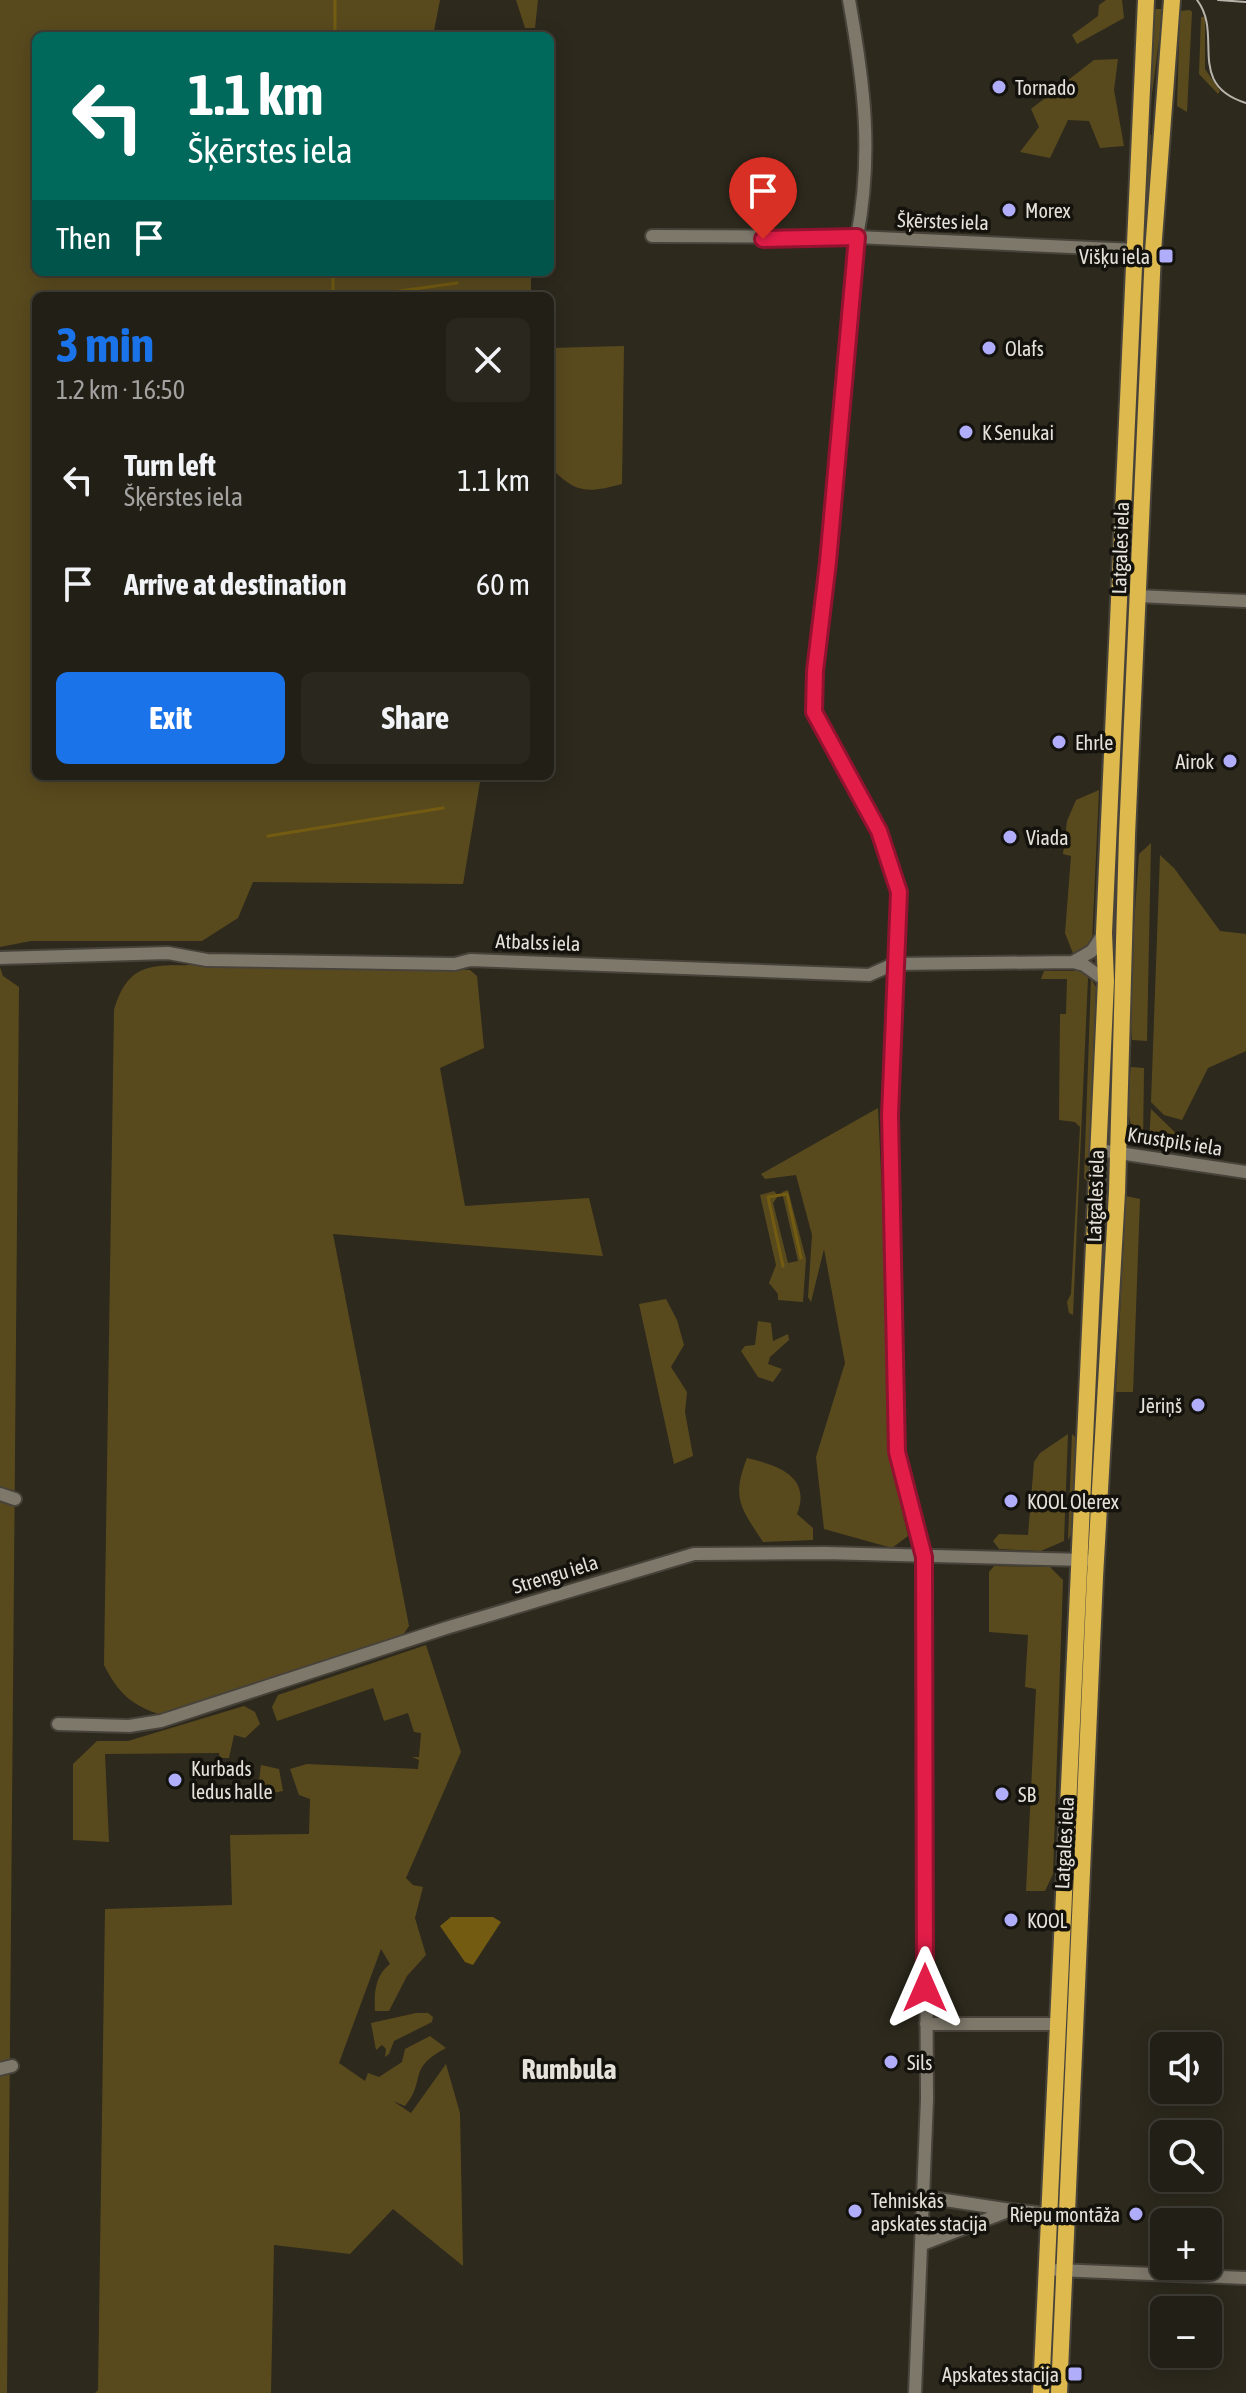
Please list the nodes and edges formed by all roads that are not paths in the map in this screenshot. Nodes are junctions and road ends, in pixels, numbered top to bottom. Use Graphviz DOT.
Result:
graph roads {
  1 [pos="849,0"];
  2 [pos="1146,0"];
  3 [pos="1172,0"];
  4 [pos="652,236"];
  5 [pos="857,237"];
  6 [pos="1136,250"];
  7 [pos="1138,596"];
  8 [pos="1246,601"];
  9 [pos="1104,933"];
  10 [pos="0,958"];
  11 [pos="1073,962"];
  12 [pos="894,964"];
  13 [pos="1106,981"];
  14 [pos="1099,1150"];
  15 [pos="1117,1152"];
  16 [pos="1246,1172"];
  17 [pos="0,1494"];
  18 [pos="15,1499"];
  19 [pos="924,1557"];
  20 [pos="1078,1560"];
  21 [pos="1097,1560"];
  22 [pos="58,1724"];
  23 [pos="926,2024"];
  24 [pos="1057,2024"];
  25 [pos="925,2197"];
  26 [pos="1011,2210"];
  27 [pos="1049,2214"];
  28 [pos="923,2244"];
  29 [pos="1047,2269"];
  30 [pos="1065,2270"];
  31 [pos="1246,2278"];
  32 [pos="915,2393"];
  33 [pos="1041,2393"];
  34 [pos="1059,2393"];
  1 -- 5 [label="street"];
  2 -- 6 [label="highway, Latgales iela"];
  3 -- 7 [label="highway, Latgales iela"];
  4 -- 5 [label="street, Šķērstes iela"];
  5 -- 6 [label="street, Šķērstes iela"];
  5 -- 12 [label="street"];
  6 -- 9 [label="highway, Latgales iela"];
  7 -- 8 [label="street"];
  7 -- 15 [label="highway, Latgales iela"];
  9 -- 11 [label="street"];
  9 -- 13 [label="highway, Latgales iela"];
  10 -- 12 [label="street, Atbalss iela"];
  11 -- 12 [label="street, Atbalss iela"];
  11 -- 13 [label="street"];
  12 -- 19 [label="street"];
  13 -- 14 [label="highway, Latgales iela"];
  14 -- 15 [label="street, Krustpils iela"];
  14 -- 20 [label="highway, Latgales iela"];
  15 -- 16 [label="street, Krustpils iela"];
  15 -- 21 [label="highway, Latgales iela"];
  17 -- 18 [label="street"];
  19 -- 20 [label="street, Strengu iela"];
  19 -- 22 [label="street, Strengu iela"];
  19 -- 23 [label="street"];
  20 -- 21 [label="street, Strengu iela"];
  20 -- 24 [label="highway, Latgales iela"];
  21 -- 30 [label="highway, Latgales iela"];
  23 -- 24 [label="street"];
  23 -- 25 [label="street"];
  24 -- 27 [label="highway, Latgales iela"];
  25 -- 26 [label="street"];
  25 -- 28 [label="street"];
  26 -- 27 [label="street"];
  26 -- 28 [label="street"];
  27 -- 29 [label="highway, Latgales iela"];
  28 -- 32 [label="street"];
  29 -- 30 [label="street"];
  29 -- 33 [label="highway, Latgales iela"];
  30 -- 31 [label="street"];
  30 -- 34 [label="highway, Latgales iela"];
}
